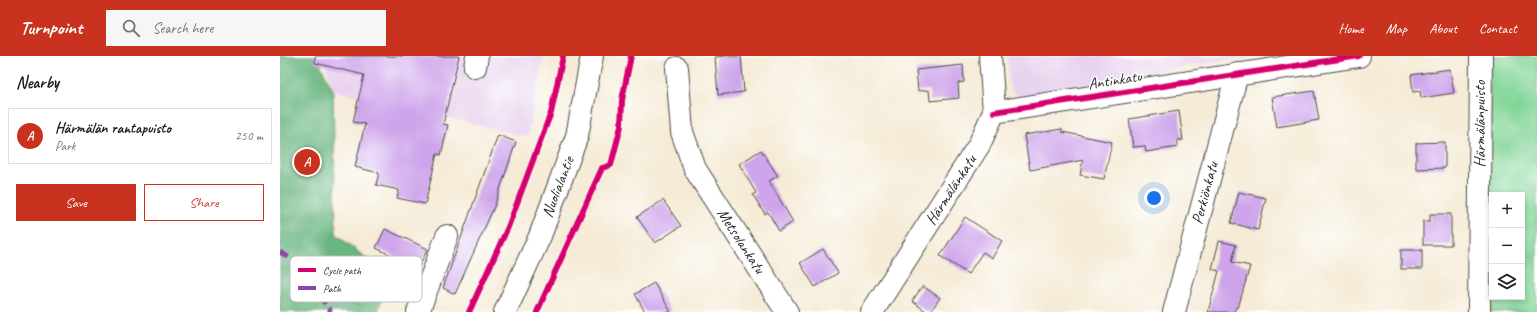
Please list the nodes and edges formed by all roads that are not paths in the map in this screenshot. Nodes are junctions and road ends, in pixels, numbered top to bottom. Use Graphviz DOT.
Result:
graph roads {
  1 [pos="592,56"];
  2 [pos="990,56"];
  3 [pos="1359,56"];
  4 [pos="1481,56"];
  5 [pos="677,68"];
  6 [pos="1237,74"];
  7 [pos="994,112"];
  8 [pos="447,236"];
  9 [pos="422,302"];
  10 [pos="422,302"];
  11 [pos="418,312"];
  12 [pos="505,312"];
  13 [pos="787,312"];
  14 [pos="872,312"];
  15 [pos="1174,312"];
  16 [pos="1478,312"];
  1 -- 12 [label="street, Nuolialantie"];
  2 -- 7 [label="street, Härmälänkatu"];
  3 -- 6 [label="street, Antinkatu"];
  4 -- 16 [label="street, Härmälänpuisto"];
  5 -- 13 [label="street, Metsolankatu"];
  6 -- 7 [label="street, Antinkatu"];
  6 -- 15 [label="street, Perkiönkatu"];
  7 -- 14 [label="street, Härmälänkatu"];
  8 -- 10 [label="street"];
  9 -- 11 [label="street"];
}
